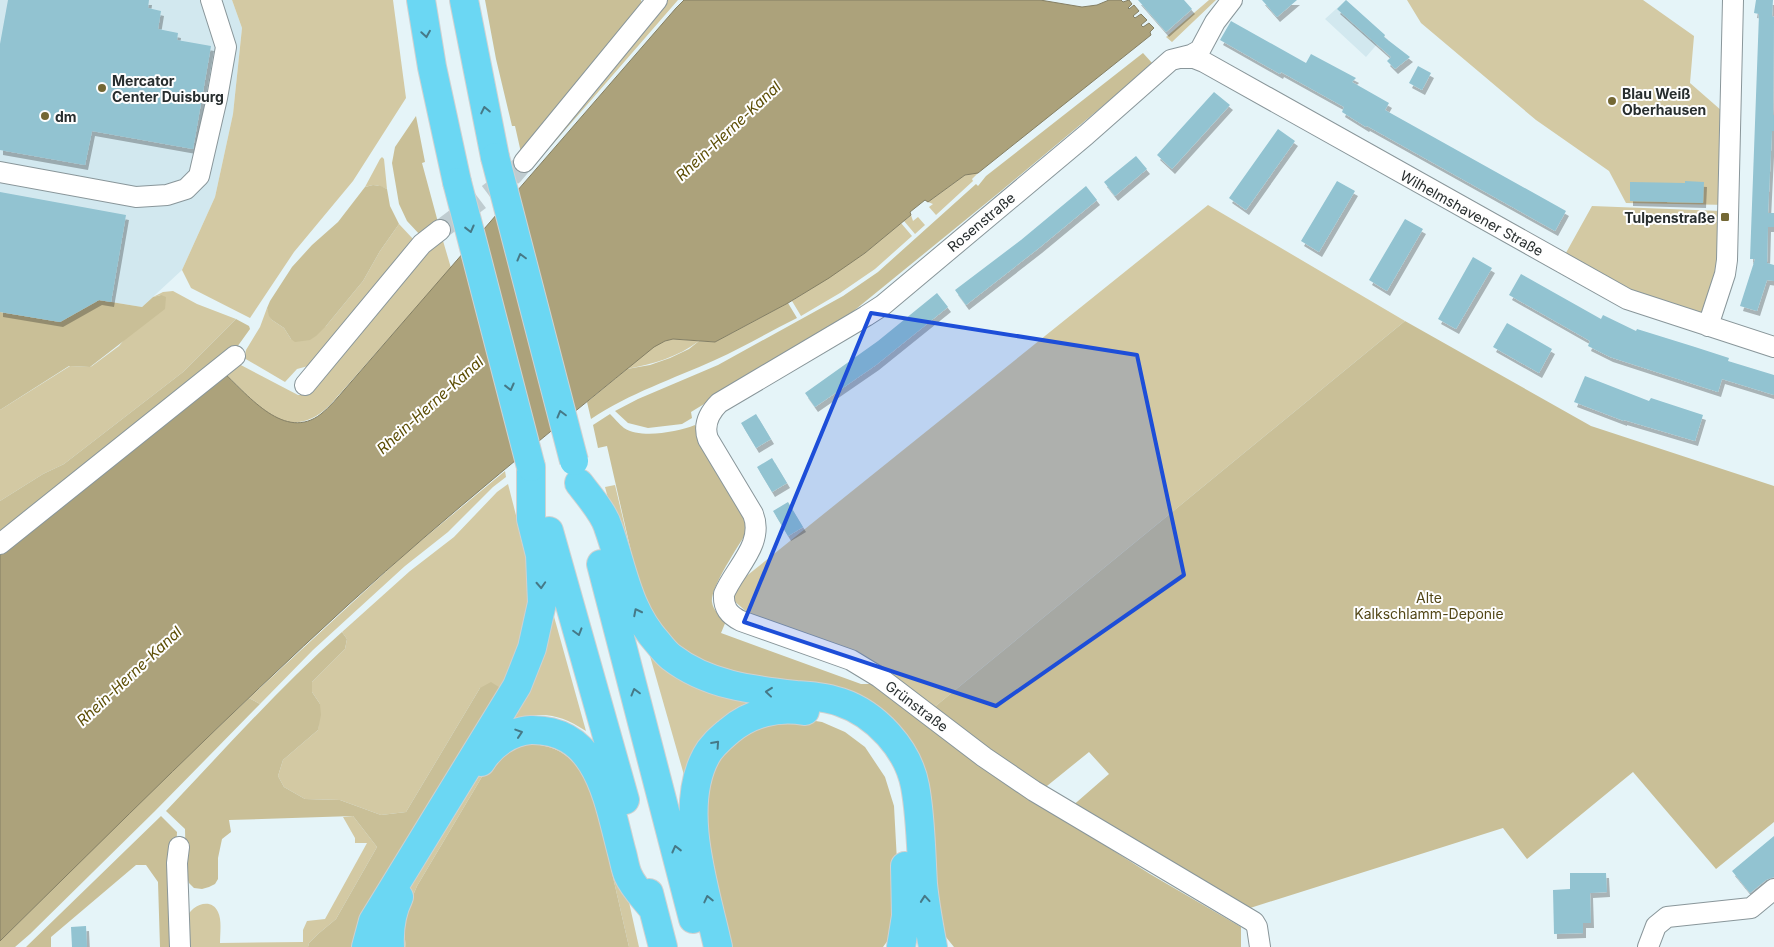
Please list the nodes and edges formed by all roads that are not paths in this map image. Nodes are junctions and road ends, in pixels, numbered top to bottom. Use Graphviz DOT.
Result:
graph roads {
  1 [pos="211,0"];
  2 [pos="421,0"];
  3 [pos="464,0"];
  4 [pos="1232,0"];
  5 [pos="1733,0"];
  6 [pos="654,2"];
  7 [pos="1180,58"];
  8 [pos="524,162"];
  9 [pos="0,172"];
  10 [pos="440,230"];
  11 [pos="1708,326"];
  12 [pos="1774,347"];
  13 [pos="235,356"];
  14 [pos="305,385"];
  15 [pos="708,420"];
  16 [pos="531,467"];
  17 [pos="576,472"];
  18 [pos="0,544"];
  19 [pos="178,855"];
  20 [pos="1774,889"];
  21 [pos="653,909"];
  22 [pos="180,947"];
  23 [pos="366,947"];
  24 [pos="390,947"];
  25 [pos="664,947"];
  26 [pos="700,947"];
  27 [pos="718,947"];
  28 [pos="901,947"];
  29 [pos="933,947"];
  30 [pos="1260,947"];
  31 [pos="1648,947"];
  1 -- 9 [label="street"];
  2 -- 16 [label="highway, one-way, bridge"];
  17 -- 3 [label="highway, one-way, bridge"];
  4 -- 7 [label="street, Rosenstraße"];
  5 -- 11 [label="street"];
  6 -- 8 [label="street"];
  7 -- 11 [label="street, Wilhelmshavener Straße"];
  7 -- 15 [label="street, Rosenstraße"];
  10 -- 14 [label="street"];
  11 -- 12 [label="street, Wilhelmshavener Straße"];
  13 -- 18 [label="street"];
  15 -- 30 [label="street, Grünstraße"];
  16 -- 21 [label="highway, one-way"];
  16 -- 23 [label="highway, one-way"];
  26 -- 17 [label="highway, one-way"];
  29 -- 17 [label="highway, one-way"];
  19 -- 22 [label="street"];
  20 -- 31 [label="street"];
  24 -- 21 [label="highway, one-way"];
  21 -- 25 [label="highway"];
  27 -- 28 [label="highway, one-way"];
}
